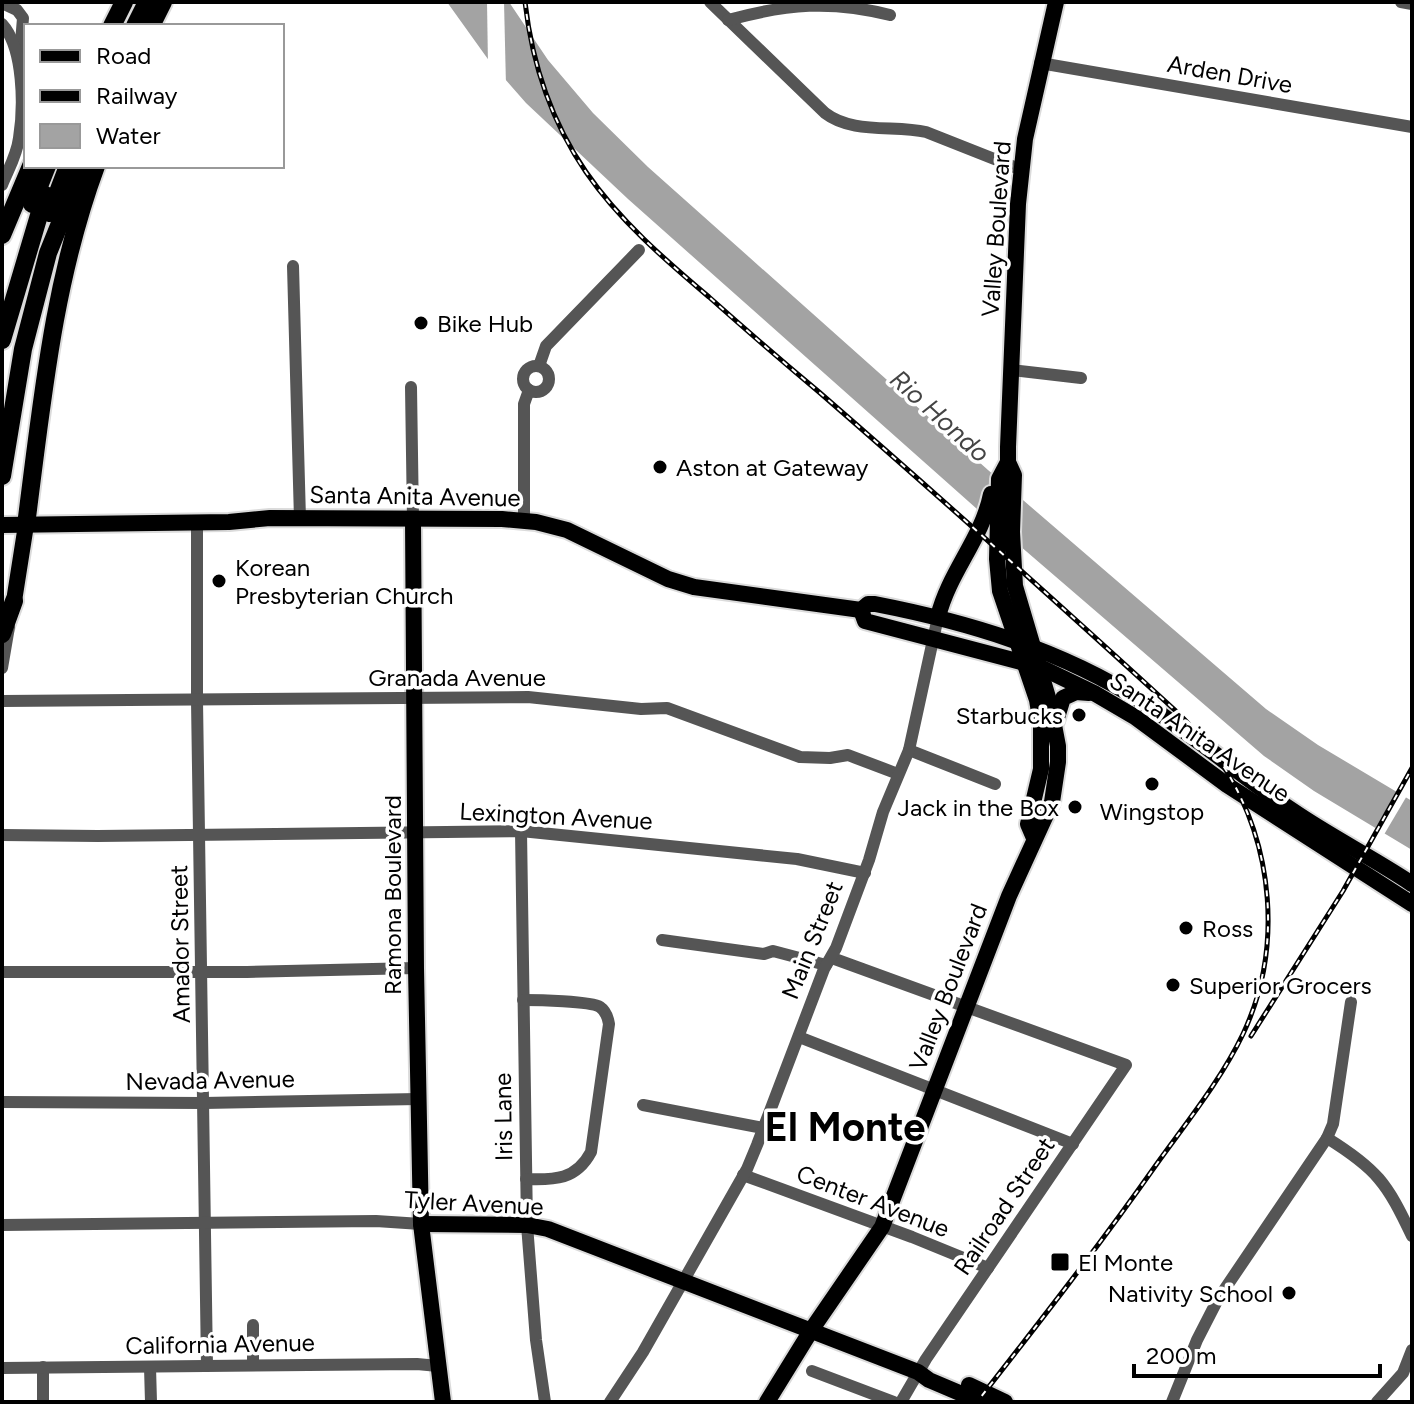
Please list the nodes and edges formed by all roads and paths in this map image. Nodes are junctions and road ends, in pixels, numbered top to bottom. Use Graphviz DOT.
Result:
graph roads {
  1 [pos="124,2"];
  2 [pos="135,2"];
  3 [pos="147,2"];
  4 [pos="163,2"];
  5 [pos="710,2"];
  6 [pos="1056,2"];
  7 [pos="1401,2"];
  8 [pos="2,3"];
  9 [pos="813,3"];
  10 [pos="1412,4"];
  11 [pos="890,15"];
  12 [pos="728,20"];
  13 [pos="2,24"];
  14 [pos="113,24"];
  15 [pos="124,24"];
  16 [pos="136,24"];
  17 [pos="152,24"];
  18 [pos="19,58"];
  19 [pos="1040,63"];
  20 [pos="1412,127"];
  21 [pos="30,168"];
  22 [pos="46,168"];
  23 [pos="55,168"];
  24 [pos="67,168"];
  25 [pos="82,168"];
  26 [pos="95,168"];
  27 [pos="1022,170"];
  28 [pos="2,185"];
  29 [pos="2,235"];
  30 [pos="639,250"];
  31 [pos="293,266"];
  32 [pos="2,297"];
  33 [pos="2,340"];
  34 [pos="539,366"];
  35 [pos="1011,370"];
  36 [pos="1081,378"];
  37 [pos="411,387"];
  38 [pos="529,390"];
  39 [pos="2,401"];
  40 [pos="1008,462"];
  41 [pos="2,476"];
  42 [pos="999,479"];
  43 [pos="300,519"];
  44 [pos="413,520"];
  45 [pos="524,520"];
  46 [pos="197,523"];
  47 [pos="2,525"];
  48 [pos="26,525"];
  49 [pos="14,601"];
  50 [pos="861,610"];
  51 [pos="938,617"];
  52 [pos="2,634"];
  53 [pos="934,638"];
  54 [pos="1016,641"];
  55 [pos="1034,647"];
  56 [pos="1023,662"];
  57 [pos="1040,667"];
  58 [pos="2,668"];
  59 [pos="1094,693"];
  60 [pos="415,697"];
  61 [pos="2,701"];
  62 [pos="197,701"];
  63 [pos="1135,717"];
  64 [pos="1164,717"];
  65 [pos="1055,727"];
  66 [pos="909,750"];
  67 [pos="898,774"];
  68 [pos="995,784"];
  69 [pos="415,831"];
  70 [pos="521,831"];
  71 [pos="2,835"];
  72 [pos="200,835"];
  73 [pos="1034,838"];
  74 [pos="865,873"];
  75 [pos="1412,884"];
  76 [pos="1412,904"];
  77 [pos="662,940"];
  78 [pos="829,961"];
  79 [pos="416,968"];
  80 [pos="2,972"];
  81 [pos="202,972"];
  82 [pos="523,1000"];
  83 [pos="1351,1002"];
  84 [pos="967,1006"];
  85 [pos="799,1037"];
  86 [pos="935,1089"];
  87 [pos="418,1099"];
  88 [pos="2,1102"];
  89 [pos="204,1103"];
  90 [pos="643,1105"];
  91 [pos="763,1128"];
  92 [pos="1327,1138"];
  93 [pos="1073,1144"];
  94 [pos="743,1175"];
  95 [pos="526,1179"];
  96 [pos="206,1223"];
  97 [pos="421,1224"];
  98 [pos="2,1225"];
  99 [pos="527,1225"];
  100 [pos="882,1227"];
  101 [pos="1412,1236"];
  102 [pos="988,1268"];
  103 [pos="683,1280"];
  104 [pos="253,1325"];
  105 [pos="812,1329"];
  106 [pos="1412,1350"];
  107 [pos="253,1365"];
  108 [pos="207,1366"];
  109 [pos="438,1366"];
  110 [pos="43,1367"];
  111 [pos="150,1367"];
  112 [pos="2,1368"];
  113 [pos="812,1371"];
  114 [pos="918,1372"];
  115 [pos="1408,1375"];
  116 [pos="609,1400"];
  117 [pos="43,1402"];
  118 [pos="151,1402"];
  119 [pos="443,1402"];
  120 [pos="545,1402"];
  121 [pos="767,1402"];
  122 [pos="894,1402"];
  123 [pos="901,1402"];
  124 [pos="981,1402"];
  125 [pos="1005,1402"];
  126 [pos="1172,1402"];
  127 [pos="1377,1402"];
  1 -- 14 [label="highway"];
  2 -- 15 [label="highway"];
  3 -- 16 [label="highway"];
  4 -- 17 [label="highway"];
  5 -- 12 [label="street"];
  6 -- 19 [label="main road, Valley Boulevard"];
  7 -- 10 [label="street"];
  8 -- 18 [label="street"];
  9 -- 11 [label="street"];
  9 -- 12 [label="street"];
  12 -- 27 [label="street"];
  13 -- 18 [label="street"];
  18 -- 28 [label="street"];
  19 -- 20 [label="street, Arden Drive"];
  19 -- 27 [label="main road, Valley Boulevard"];
  21 -- 29 [label="highway"];
  22 -- 32 [label="highway"];
  23 -- 33 [label="highway"];
  24 -- 39 [label="highway"];
  25 -- 41 [label="highway"];
  26 -- 48 [label="highway"];
  27 -- 35 [label="main road, Valley Boulevard"];
  30 -- 34 [label="street"];
  31 -- 43 [label="street"];
  34 -- 38 [label="street"];
  34 -- 38 [label="street"];
  35 -- 36 [label="street"];
  35 -- 40 [label="main road, Valley Boulevard"];
  37 -- 44 [label="street, Ramona Boulevard"];
  38 -- 45 [label="street"];
  40 -- 42 [label="main road, Valley Boulevard"];
  40 -- 55 [label="main road, Valley Boulevard"];
  42 -- 51 [label="main road, Main Street"];
  42 -- 54 [label="main road, Valley Boulevard"];
  43 -- 44 [label="main road, Santa Anita Avenue"];
  43 -- 46 [label="main road, Santa Anita Avenue"];
  44 -- 45 [label="main road, Santa Anita Avenue"];
  44 -- 60 [label="main road, Ramona Boulevard"];
  45 -- 50 [label="main road, Santa Anita Avenue"];
  46 -- 48 [label="main road, Santa Anita Avenue"];
  46 -- 62 [label="street, Amador Street"];
  47 -- 48 [label="main road, Santa Anita Avenue"];
  48 -- 49 [label="main road"];
  49 -- 52 [label="highway"];
  49 -- 58 [label="street"];
  50 -- 51 [label="main road, Santa Anita Avenue"];
  50 -- 53 [label="main road, Santa Anita Avenue"];
  51 -- 53 [label="street, Main Street"];
  51 -- 54 [label="main road, Santa Anita Avenue"];
  53 -- 56 [label="main road, Santa Anita Avenue"];
  53 -- 66 [label="street, Main Street"];
  54 -- 55 [label="main road, Santa Anita Avenue"];
  54 -- 56 [label="main road, Valley Boulevard"];
  55 -- 57 [label="main road, Valley Boulevard"];
  55 -- 64 [label="main road, Santa Anita Avenue"];
  56 -- 57 [label="main road, Santa Anita Avenue"];
  56 -- 73 [label="main road, Valley Boulevard"];
  57 -- 59 [label="main road, Santa Anita Avenue"];
  57 -- 65 [label="main road, Valley Boulevard"];
  59 -- 63 [label="main road, Santa Anita Avenue"];
  59 -- 65 [label="main road"];
  60 -- 62 [label="street, Granada Avenue"];
  60 -- 67 [label="street, Granada Avenue"];
  60 -- 69 [label="main road, Ramona Boulevard"];
  61 -- 62 [label="street, Granada Avenue"];
  62 -- 72 [label="street, Amador Street"];
  63 -- 64 [label="main road"];
  63 -- 76 [label="main road, Santa Anita Avenue"];
  64 -- 75 [label="main road, Santa Anita Avenue"];
  65 -- 73 [label="main road, Valley Boulevard"];
  66 -- 67 [label="street, Main Street"];
  66 -- 68 [label="street"];
  67 -- 74 [label="street, Main Street"];
  69 -- 70 [label="street, Lexington Avenue"];
  69 -- 72 [label="street, Lexington Avenue"];
  69 -- 79 [label="main road, Ramona Boulevard"];
  70 -- 74 [label="street, Lexington Avenue"];
  70 -- 82 [label="street, Iris Lane"];
  71 -- 72 [label="street, Lexington Avenue"];
  72 -- 81 [label="street, Amador Street"];
  73 -- 84 [label="main road, Valley Boulevard"];
  74 -- 78 [label="street, Main Street"];
  77 -- 78 [label="street"];
  78 -- 84 [label="street"];
  78 -- 85 [label="street, Main Street"];
  79 -- 81 [label="street"];
  79 -- 87 [label="main road, Ramona Boulevard"];
  80 -- 81 [label="street"];
  81 -- 89 [label="street, Amador Street"];
  82 -- 95 [label="street, Iris Lane"];
  82 -- 95 [label="street"];
  83 -- 92 [label="street"];
  84 -- 86 [label="main road, Valley Boulevard"];
  84 -- 93 [label="street, Railroad Street"];
  85 -- 86 [label="street"];
  85 -- 91 [label="street, Main Street"];
  86 -- 93 [label="street"];
  86 -- 100 [label="main road, Valley Boulevard"];
  87 -- 89 [label="street, Nevada Avenue"];
  87 -- 97 [label="main road, Ramona Boulevard"];
  88 -- 89 [label="street, Nevada Avenue"];
  89 -- 96 [label="street, Amador Street"];
  90 -- 91 [label="street"];
  91 -- 94 [label="street, Main Street"];
  92 -- 101 [label="street"];
  92 -- 126 [label="street"];
  93 -- 102 [label="street, Railroad Street"];
  94 -- 100 [label="street, Center Avenue"];
  94 -- 103 [label="street, Main Street"];
  95 -- 99 [label="street, Iris Lane"];
  96 -- 97 [label="street, Tyler Avenue"];
  96 -- 98 [label="street, Tyler Avenue"];
  96 -- 108 [label="street, Amador Street"];
  97 -- 99 [label="main road, Tyler Avenue"];
  97 -- 109 [label="main road, Ramona Boulevard"];
  99 -- 103 [label="main road, Tyler Avenue"];
  99 -- 120 [label="street, Iris Lane"];
  100 -- 102 [label="street, Center Avenue"];
  100 -- 105 [label="main road, Valley Boulevard"];
  102 -- 114 [label="street, Railroad Street"];
  103 -- 105 [label="main road, Tyler Avenue"];
  103 -- 116 [label="street, Main Street"];
  104 -- 107 [label="street"];
  105 -- 114 [label="main road, Tyler Avenue"];
  105 -- 121 [label="main road, Valley Boulevard"];
  106 -- 115 [label="street"];
  107 -- 108 [label="street, California Avenue"];
  107 -- 109 [label="street, California Avenue"];
  108 -- 111 [label="street, California Avenue"];
  109 -- 119 [label="main road, Ramona Boulevard"];
  110 -- 111 [label="street, California Avenue"];
  110 -- 112 [label="street, California Avenue"];
  110 -- 117 [label="street"];
  111 -- 118 [label="street"];
  113 -- 122 [label="street"];
  114 -- 123 [label="street, Railroad Street"];
  114 -- 124 [label="main road, Tyler Avenue"];
  114 -- 125 [label="main road, Tyler Avenue"];
  115 -- 127 [label="street"];
}
